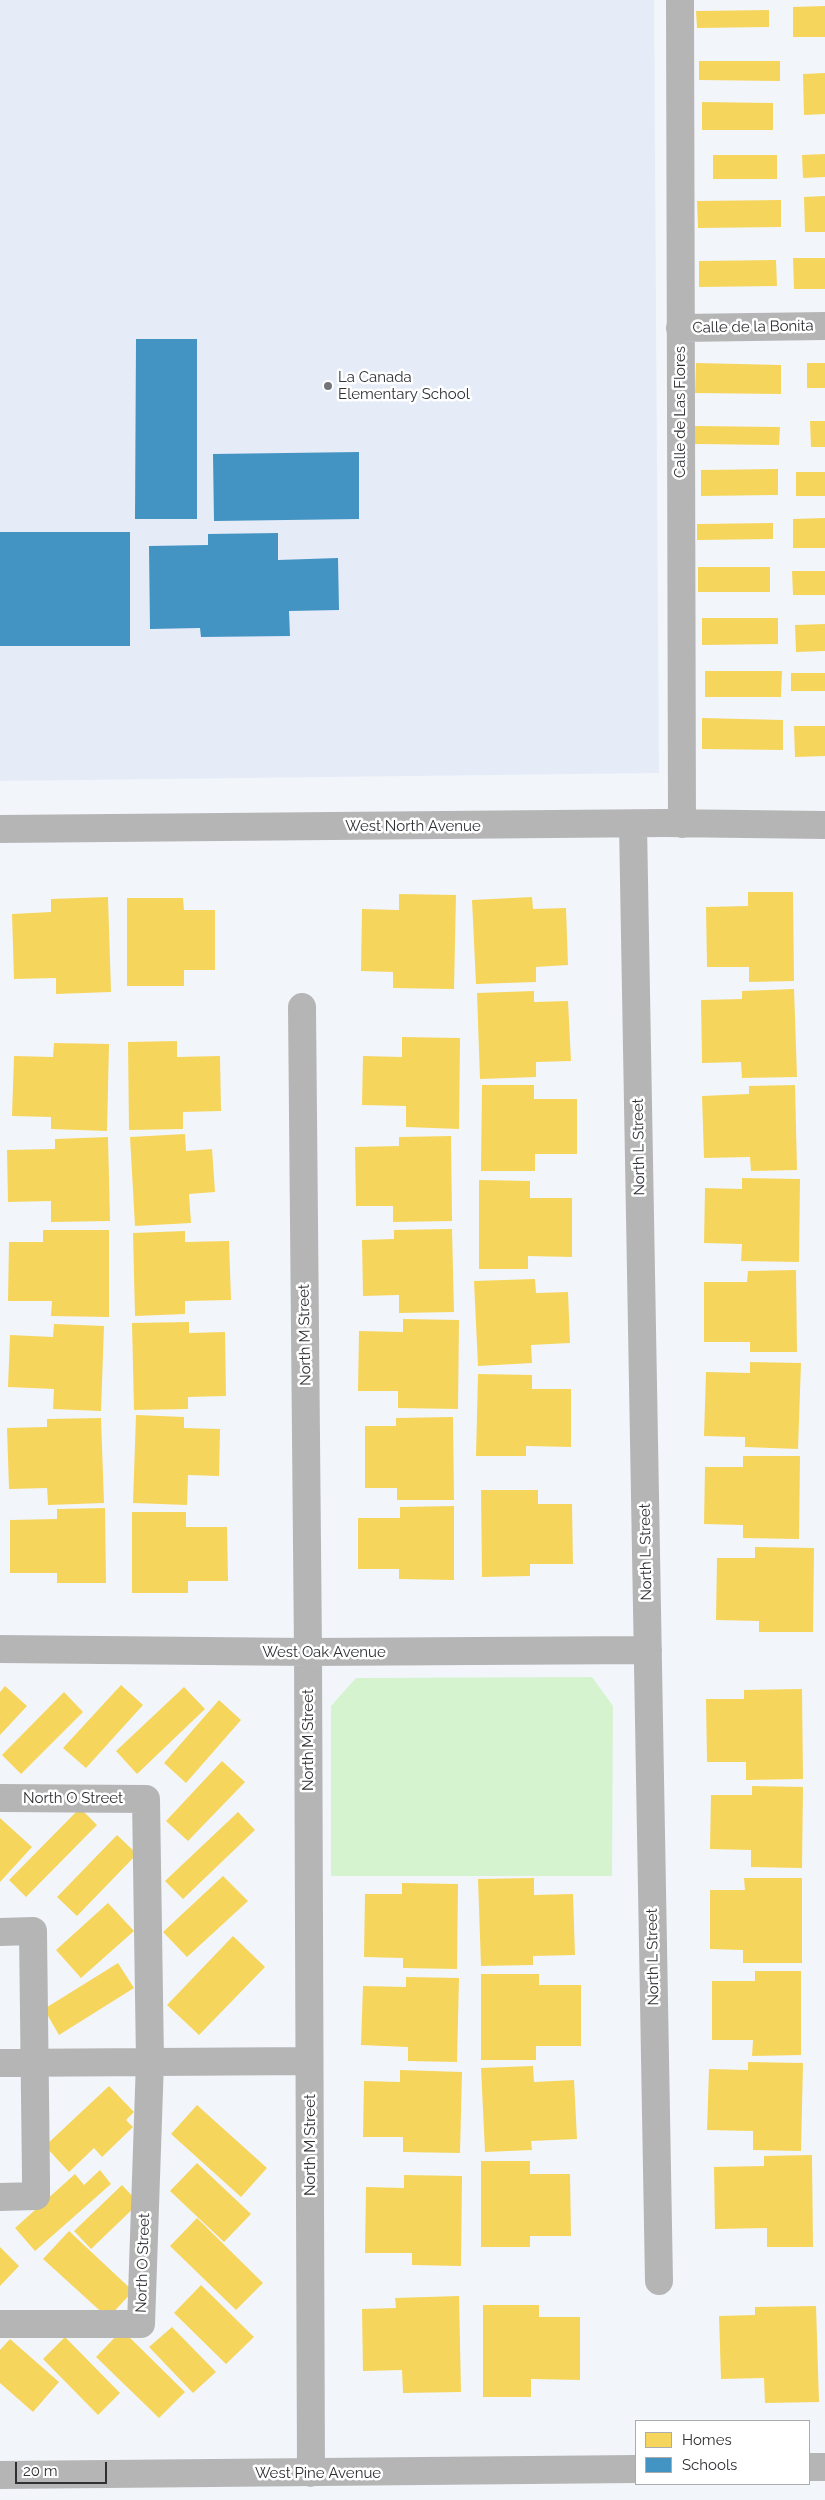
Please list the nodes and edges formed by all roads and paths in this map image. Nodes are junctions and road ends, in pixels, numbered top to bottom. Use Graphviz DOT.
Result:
graph roads {
  1 [pos="680,0"];
  2 [pos="825,326"];
  3 [pos="680,328"];
  4 [pos="633,824"];
  5 [pos="682,824"];
  6 [pos="825,825"];
  7 [pos="0,829"];
  8 [pos="302,1007"];
  9 [pos="0,1649"];
  10 [pos="648,1650"];
  11 [pos="308,1652"];
  12 [pos="0,1798"];
  13 [pos="0,1932"];
  14 [pos="309,2061"];
  15 [pos="0,2062"];
  16 [pos="35,2062"];
  17 [pos="150,2062"];
  18 [pos="0,2197"];
  19 [pos="659,2281"];
  20 [pos="0,2324"];
  21 [pos="810,2467"];
  22 [pos="825,2467"];
  23 [pos="635,2469"];
  24 [pos="311,2473"];
  25 [pos="0,2474"];
  1 -- 3 [label="street, Calle de Las Flores"];
  2 -- 3 [label="street, Calle de la Bonita"];
  3 -- 5 [label="street, Calle de Las Flores"];
  4 -- 5 [label="street, West North Avenue"];
  4 -- 7 [label="street, West North Avenue"];
  4 -- 10 [label="street, North L Street"];
  5 -- 6 [label="street, West North Avenue"];
  8 -- 11 [label="street, North M Street"];
  9 -- 11 [label="street, West Oak Avenue"];
  10 -- 11 [label="street, West Oak Avenue"];
  10 -- 19 [label="street, North L Street"];
  11 -- 14 [label="street, North M Street"];
  12 -- 17 [label="street, North O Street"];
  13 -- 16 [label="street"];
  14 -- 17 [label="street"];
  14 -- 24 [label="street, North M Street"];
  15 -- 16 [label="street"];
  16 -- 17 [label="street"];
  16 -- 18 [label="street"];
  17 -- 20 [label="street, North O Street"];
  21 -- 22 [label="street"];
  23 -- 24 [label="street, West Pine Avenue"];
  24 -- 25 [label="street, West Pine Avenue"];
}
